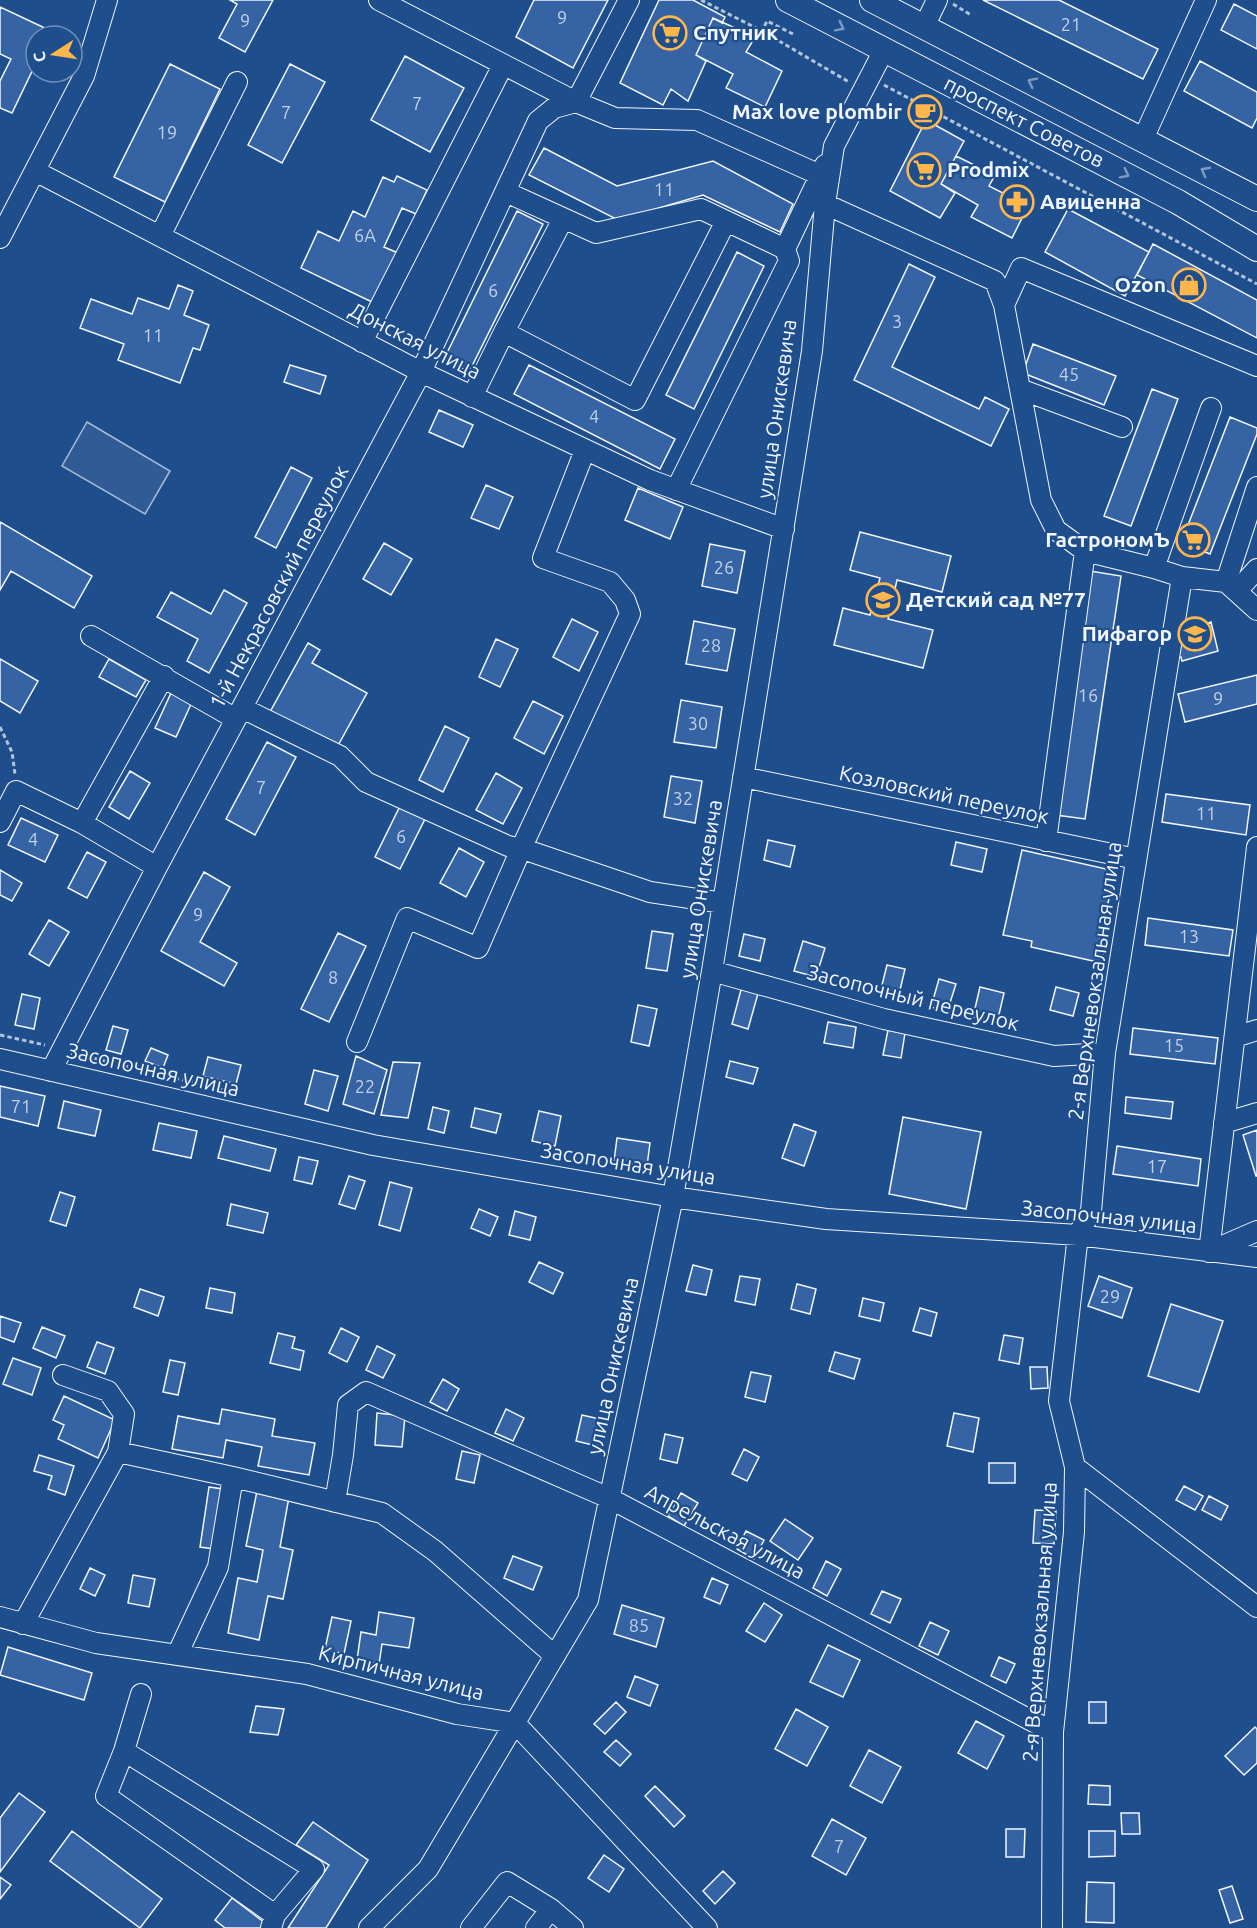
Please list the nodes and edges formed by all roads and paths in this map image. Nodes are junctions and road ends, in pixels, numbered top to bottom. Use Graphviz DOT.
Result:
graph roads {
  1 [pos="107,0"];
  2 [pos="379,0"];
  3 [pos="629,0"];
  4 [pos="701,0"];
  5 [pos="788,0"];
  6 [pos="872,0"];
  7 [pos="938,0"];
  8 [pos="946,0"];
  9 [pos="1206,0"];
  10 [pos="971,15"];
  11 [pos="924,27"];
  12 [pos="762,31"];
  13 [pos="793,34"];
  14 [pos="884,50"];
  15 [pos="503,65"];
  16 [pos="868,77"];
  17 [pos="530,79"];
  18 [pos="237,82"];
  19 [pos="576,102"];
  20 [pos="538,121"];
  21 [pos="1143,139"];
  22 [pos="834,146"];
  23 [pos="35,171"];
  24 [pos="820,175"];
  25 [pos="506,192"];
  26 [pos="1257,198"];
  27 [pos="825,204"];
  28 [pos="563,219"];
  29 [pos="726,221"];
  30 [pos="160,236"];
  31 [pos="0,238"];
  32 [pos="785,249"];
  33 [pos="1257,249"];
  34 [pos="1257,284"];
  35 [pos="1004,305"];
  36 [pos="504,332"];
  37 [pos="362,342"];
  38 [pos="1257,366"];
  39 [pos="421,372"];
  40 [pos="1020,389"];
  41 [pos="472,397"];
  42 [pos="1210,408"];
  43 [pos="1122,427"];
  44 [pos="585,450"];
  45 [pos="1257,487"];
  46 [pos="676,490"];
  47 [pos="784,529"];
  48 [pos="1085,551"];
  49 [pos="1154,568"];
  50 [pos="1257,568"];
  51 [pos="1182,577"];
  52 [pos="1231,587"];
  53 [pos="1257,610"];
  54 [pos="91,636"];
  55 [pos="164,676"];
  56 [pos="239,714"];
  57 [pos="0,727"];
  58 [pos="743,777"];
  59 [pos="16,791"];
  60 [pos="0,822"];
  61 [pos="82,823"];
  62 [pos="1046,841"];
  63 [pos="1257,847"];
  64 [pos="521,849"];
  65 [pos="1136,859"];
  66 [pos="157,867"];
  67 [pos="723,903"];
  68 [pos="712,971"];
  69 [pos="1257,1030"];
  70 [pos="0,1035"];
  71 [pos="1234,1037"];
  72 [pos="357,1042"];
  73 [pos="47,1046"];
  74 [pos="1105,1053"];
  75 [pos="80,1055"];
  76 [pos="0,1059"];
  77 [pos="51,1071"];
  78 [pos="245,1095"];
  79 [pos="1257,1113"];
  80 [pos="1224,1123"];
  81 [pos="673,1197"];
  82 [pos="1257,1231"];
  83 [pos="1078,1235"];
  84 [pos="1209,1252"];
  85 [pos="1257,1257"];
  86 [pos="63,1375"];
  87 [pos="118,1452"];
  88 [pos="1075,1467"];
  89 [pos="233,1477"];
  90 [pos="609,1498"];
  91 [pos="335,1502"];
  92 [pos="1257,1607"];
  93 [pos="0,1617"];
  94 [pos="23,1624"];
  95 [pos="177,1655"];
  96 [pos="555,1656"];
  97 [pos="141,1694"];
  98 [pos="515,1723"];
  99 [pos="1053,1732"];
  100 [pos="124,1751"];
  101 [pos="551,1909"];
  102 [pos="273,1921"];
  103 [pos="369,1928"];
  104 [pos="471,1928"];
  105 [pos="536,1928"];
  106 [pos="573,1928"];
  107 [pos="707,1928"];
  108 [pos="1052,1928"];
  1 -- 23 [label="street"];
  2 -- 15 [label="street"];
  3 -- 19 [label="street"];
  4 -- 12 [label="path"];
  5 -- 14 [label="main road, проспект Советов, one-way"];
  6 -- 11 [label="main road, проспект Советов"];
  7 -- 11 [label="street"];
  8 -- 10 [label="path"];
  9 -- 21 [label="street"];
  21 -- 11 [label="main road, проспект Советов, one-way"];
  12 -- 13 [label="path"];
  12 -- 16 [label="path"];
  14 -- 16 [label="street, улица Онискевича"];
  14 -- 33 [label="main road, проспект Советов, one-way"];
  15 -- 17 [label="street"];
  15 -- 37 [label="street"];
  16 -- 22 [label="street, улица Онискевича"];
  16 -- 34 [label="path"];
  17 -- 19 [label="street"];
  17 -- 20 [label="street"];
  18 -- 30 [label="street"];
  19 -- 20 [label="street"];
  19 -- 24 [label="street"];
  20 -- 25 [label="street, 1-й Некрасовский переулок"];
  26 -- 21 [label="main road, проспект Советов, one-way"];
  22 -- 24 [label="street"];
  22 -- 27 [label="street, улица Онискевича"];
  23 -- 30 [label="street, Донская улица"];
  23 -- 31 [label="street"];
  24 -- 32 [label="street"];
  25 -- 28 [label="street"];
  25 -- 39 [label="street, 1-й Некрасовский переулок"];
  27 -- 35 [label="street"];
  27 -- 47 [label="street, улица Онискевича"];
  28 -- 29 [label="street"];
  28 -- 36 [label="street"];
  29 -- 32 [label="street"];
  29 -- 36 [label="street"];
  30 -- 37 [label="street, Донская улица"];
  32 -- 46 [label="street"];
  35 -- 38 [label="street"];
  35 -- 40 [label="street"];
  36 -- 41 [label="street"];
  37 -- 39 [label="street, Донская улица"];
  39 -- 41 [label="street, Донская улица"];
  39 -- 56 [label="street, 1-й Некрасовский переулок"];
  40 -- 43 [label="street"];
  40 -- 48 [label="street"];
  41 -- 44 [label="street, Донская улица"];
  42 -- 49 [label="street"];
  44 -- 46 [label="street, Донская улица"];
  44 -- 64 [label="street"];
  45 -- 52 [label="street"];
  46 -- 47 [label="street, Донская улица"];
  47 -- 58 [label="street, улица Онискевича"];
  48 -- 49 [label="street"];
  48 -- 62 [label="street"];
  49 -- 51 [label="street"];
  50 -- 52 [label="street"];
  51 -- 52 [label="street"];
  51 -- 65 [label="street, 2-я Верхневокзальная улица"];
  52 -- 53 [label="street"];
  54 -- 55 [label="street"];
  55 -- 56 [label="street"];
  55 -- 61 [label="street"];
  56 -- 64 [label="street"];
  56 -- 66 [label="street, 1-й Некрасовский переулок"];
  57 -- 59 [label="path"];
  58 -- 62 [label="street, Козловский переулок"];
  58 -- 67 [label="street, улица Онискевича"];
  59 -- 60 [label="street"];
  59 -- 61 [label="street"];
  61 -- 66 [label="street"];
  62 -- 65 [label="street, Козловский переулок"];
  63 -- 71 [label="street"];
  64 -- 67 [label="street"];
  64 -- 72 [label="street"];
  65 -- 74 [label="street, 2-я Верхневокзальная улица"];
  66 -- 77 [label="street, 1-й Некрасовский переулок"];
  67 -- 68 [label="street, улица Онискевича"];
  68 -- 74 [label="street, Засопочный переулок"];
  68 -- 81 [label="street, улица Онискевича"];
  69 -- 71 [label="street"];
  70 -- 73 [label="path"];
  71 -- 80 [label="street"];
  74 -- 83 [label="street, 2-я Верхневокзальная улица"];
  75 -- 78 [label="path"];
  76 -- 77 [label="street, Засопочная улица"];
  77 -- 81 [label="street, Засопочная улица"];
  79 -- 80 [label="street"];
  80 -- 84 [label="street"];
  81 -- 83 [label="street, Засопочная улица"];
  81 -- 90 [label="street, улица Онискевича"];
  82 -- 84 [label="street"];
  83 -- 84 [label="street, Засопочная улица"];
  83 -- 88 [label="street, 2-я Верхневокзальная улица"];
  84 -- 85 [label="street, Засопочная улица"];
  86 -- 87 [label="street"];
  87 -- 89 [label="street"];
  87 -- 94 [label="street"];
  88 -- 92 [label="street"];
  88 -- 99 [label="street, 2-я Верхневокзальная улица"];
  89 -- 91 [label="street"];
  89 -- 95 [label="street"];
  90 -- 91 [label="street, Апрельская улица"];
  90 -- 96 [label="street, улица Онискевича"];
  90 -- 99 [label="street, Апрельская улица"];
  91 -- 96 [label="street"];
  93 -- 94 [label="street, Кирпичная улица"];
  94 -- 95 [label="street, Кирпичная улица"];
  95 -- 98 [label="street, Кирпичная улица"];
  96 -- 98 [label="street, улица Онискевича"];
  97 -- 100 [label="street"];
  98 -- 103 [label="street, улица Онискевича"];
  98 -- 107 [label="street"];
  99 -- 108 [label="street, 2-я Верхневокзальная улица"];
  100 -- 102 [label="street"];
  100 -- 102 [label="street"];
  101 -- 104 [label="street"];
  101 -- 105 [label="street"];
  101 -- 106 [label="street"];
}
